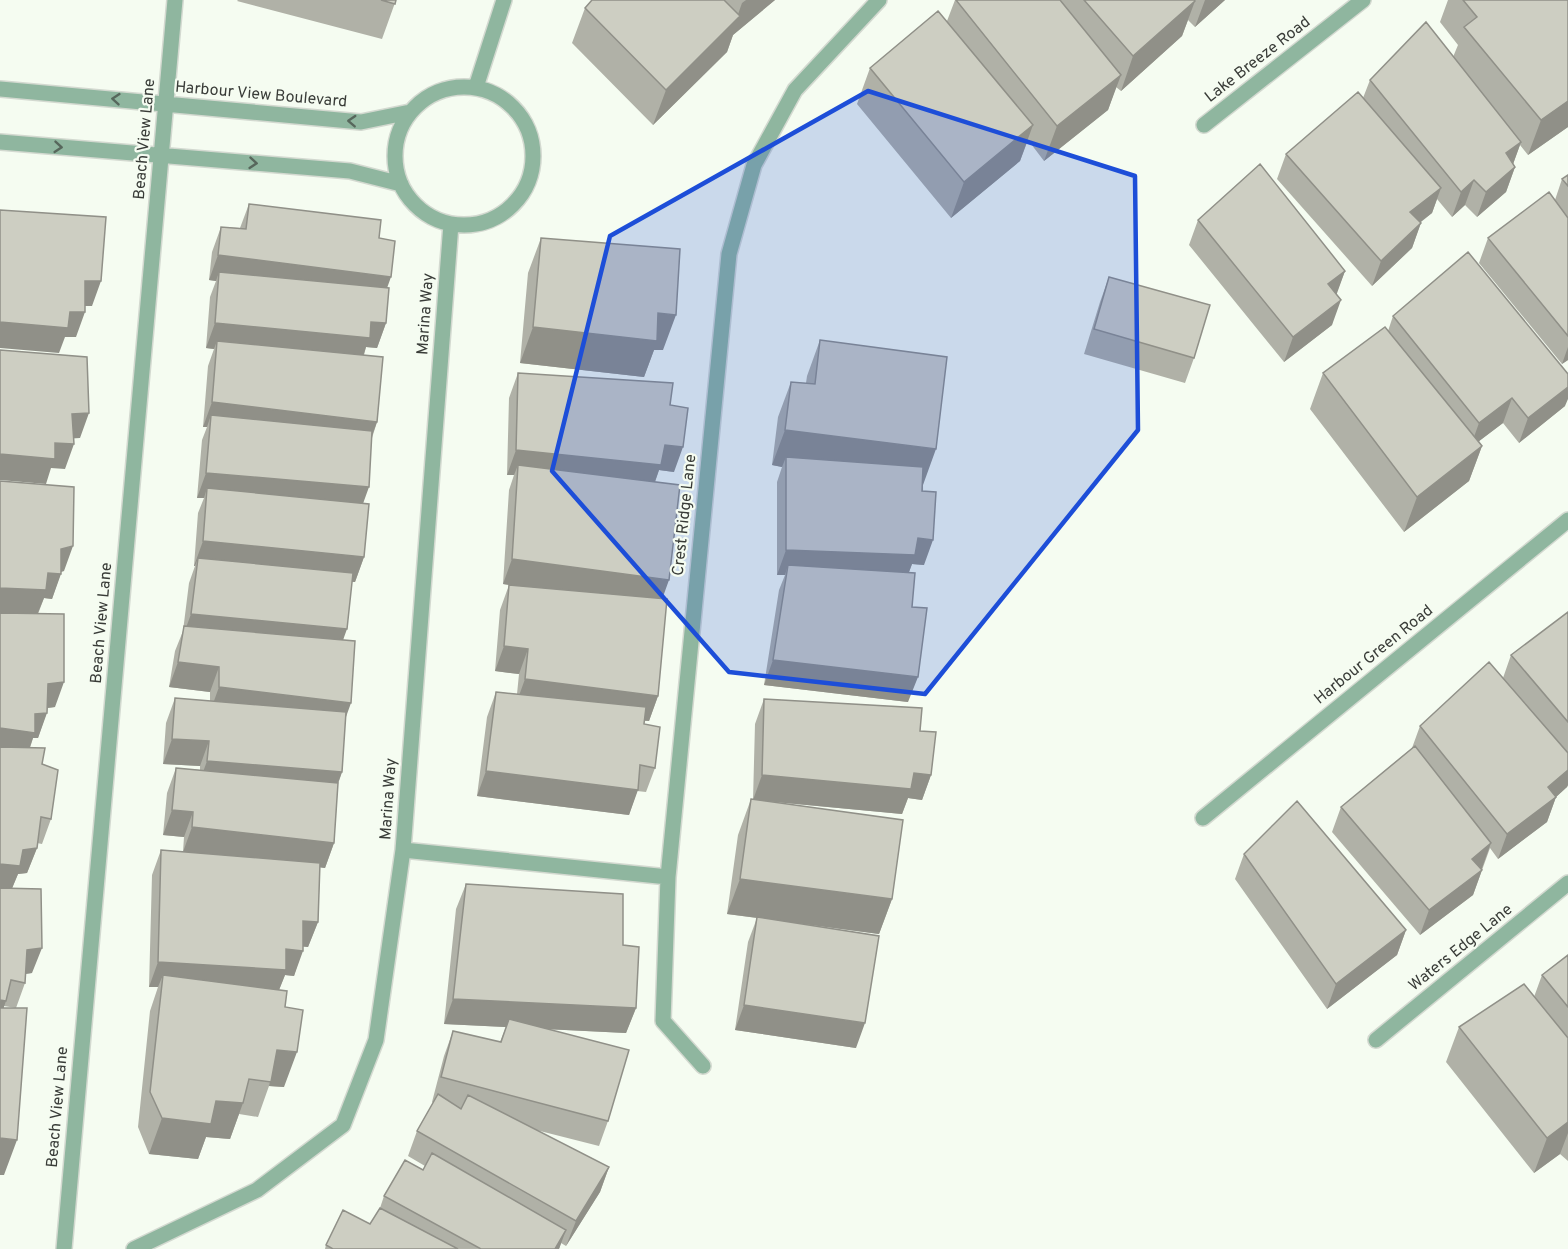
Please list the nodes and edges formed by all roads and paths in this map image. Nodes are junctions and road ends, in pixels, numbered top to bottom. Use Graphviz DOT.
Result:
graph roads {
  1 [pos="175,0"];
  2 [pos="504,0"];
  3 [pos="879,0"];
  4 [pos="1363,0"];
  5 [pos="476,87"];
  6 [pos="0,89"];
  7 [pos="166,104"];
  8 [pos="410,112"];
  9 [pos="1204,125"];
  10 [pos="0,142"];
  11 [pos="162,155"];
  12 [pos="401,184"];
  13 [pos="451,224"];
  14 [pos="1568,520"];
  15 [pos="1203,818"];
  16 [pos="403,850"];
  17 [pos="668,877"];
  18 [pos="1568,883"];
  19 [pos="1376,1040"];
  20 [pos="704,1066"];
  21 [pos="63,1249"];
  22 [pos="134,1249"];
  1 -- 7 [label="street, Beach View Lane"];
  2 -- 5 [label="street"];
  3 -- 17 [label="street, Crest Ridge Lane"];
  4 -- 9 [label="street, Lake Breeze Road"];
  5 -- 8 [label="street"];
  5 -- 13 [label="street"];
  7 -- 6 [label="street, Harbour View Boulevard, one-way"];
  8 -- 7 [label="street, Harbour View Boulevard, one-way"];
  7 -- 11 [label="street, Beach View Lane"];
  8 -- 12 [label="street"];
  10 -- 11 [label="street, one-way"];
  11 -- 12 [label="street, one-way"];
  11 -- 21 [label="street, Beach View Lane"];
  12 -- 13 [label="street"];
  13 -- 16 [label="street, Marina Way"];
  14 -- 15 [label="street, Harbour Green Road"];
  16 -- 17 [label="street"];
  16 -- 22 [label="street, Marina Way"];
  17 -- 20 [label="street, Crest Ridge Lane"];
  18 -- 19 [label="street, Waters Edge Lane"];
}
